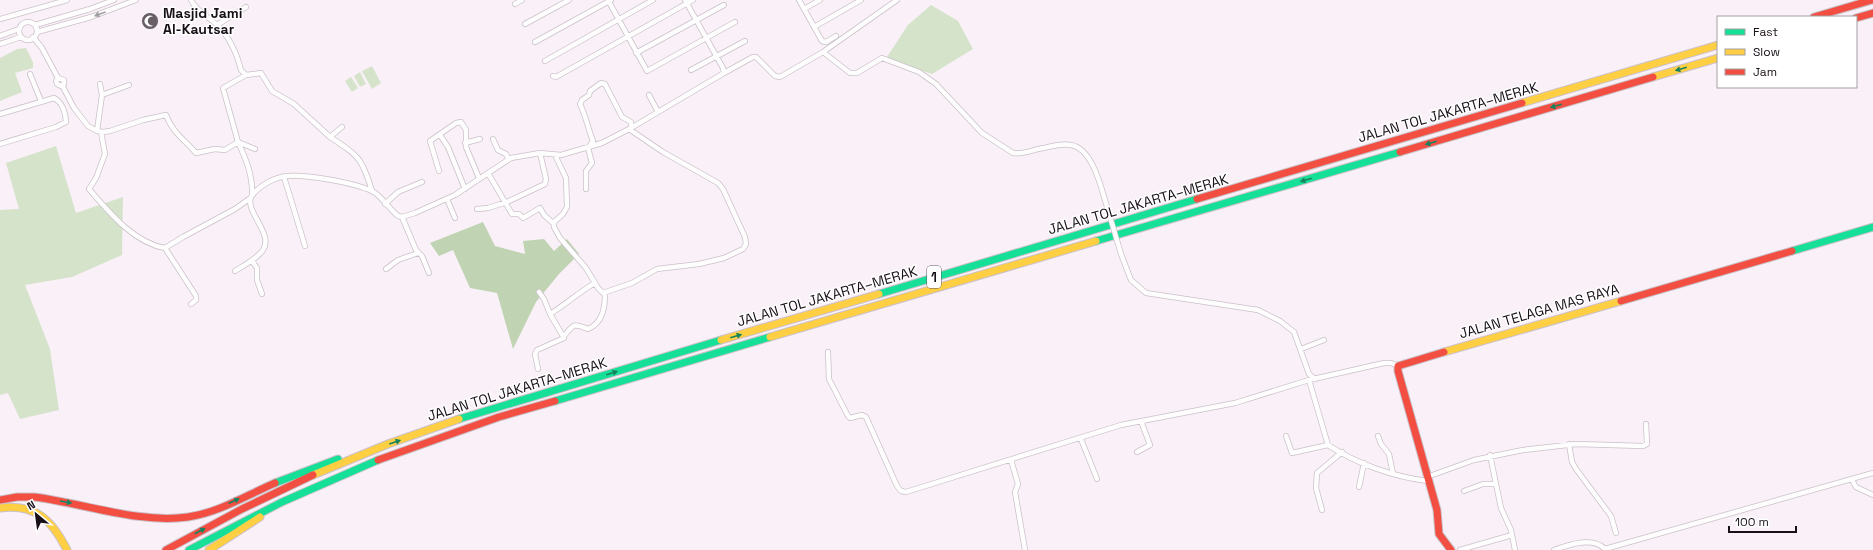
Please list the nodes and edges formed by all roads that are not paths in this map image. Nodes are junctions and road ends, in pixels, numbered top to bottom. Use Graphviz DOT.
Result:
graph roads {
  1 [pos="66,0"];
  2 [pos="114,0"];
  3 [pos="136,0"];
  4 [pos="190,0"];
  5 [pos="522,0"];
  6 [pos="569,0"];
  7 [pos="610,0"];
  8 [pos="653,0"];
  9 [pos="693,0"];
  10 [pos="799,0"];
  11 [pos="820,0"];
  12 [pos="862,0"];
  13 [pos="897,0"];
  14 [pos="1872,0"];
  15 [pos="49,2"];
  16 [pos="686,2"];
  17 [pos="515,4"];
  18 [pos="724,5"];
  19 [pos="246,7"];
  20 [pos="804,9"];
  21 [pos="1873,13"];
  22 [pos="1817,16"];
  23 [pos="1857,18"];
  24 [pos="0,19"];
  25 [pos="618,19"];
  26 [pos="697,21"];
  27 [pos="735,22"];
  28 [pos="525,24"];
  29 [pos="35,25"];
  30 [pos="217,25"];
  31 [pos="814,27"];
  32 [pos="20,29"];
  33 [pos="37,32"];
  34 [pos="0,36"];
  35 [pos="22,36"];
  36 [pos="836,36"];
  37 [pos="33,37"];
  38 [pos="628,37"];
  39 [pos="706,38"];
  40 [pos="745,41"];
  41 [pos="535,42"];
  42 [pos="0,44"];
  43 [pos="1717,46"];
  44 [pos="636,52"];
  45 [pos="823,52"];
  46 [pos="716,56"];
  47 [pos="1717,58"];
  48 [pos="545,61"];
  49 [pos="692,70"];
  50 [pos="724,73"];
  51 [pos="30,74"];
  52 [pos="246,74"];
  53 [pos="552,76"];
  54 [pos="100,84"];
  55 [pos="129,85"];
  56 [pos="102,95"];
  57 [pos="649,95"];
  58 [pos="41,101"];
  59 [pos="658,112"];
  60 [pos="0,114"];
  61 [pos="342,127"];
  62 [pos="630,129"];
  63 [pos="99,132"];
  64 [pos="440,135"];
  65 [pos="330,137"];
  66 [pos="480,139"];
  67 [pos="493,139"];
  68 [pos="238,142"];
  69 [pos="465,143"];
  70 [pos="0,144"];
  71 [pos="588,148"];
  72 [pos="255,149"];
  73 [pos="540,153"];
  74 [pos="555,155"];
  75 [pos="508,158"];
  76 [pos="439,170"];
  77 [pos="488,173"];
  78 [pos="284,177"];
  79 [pos="478,178"];
  80 [pos="422,182"];
  81 [pos="465,189"];
  82 [pos="586,189"];
  83 [pos="372,191"];
  84 [pos="250,197"];
  85 [pos="447,199"];
  86 [pos="507,202"];
  87 [pos="385,204"];
  88 [pos="477,209"];
  89 [pos="402,217"];
  90 [pos="455,218"];
  91 [pos="553,223"];
  92 [pos="1873,228"];
  93 [pos="305,246"];
  94 [pos="166,248"];
  95 [pos="418,253"];
  96 [pos="252,261"];
  97 [pos="386,269"];
  98 [pos="235,271"];
  99 [pos="429,272"];
  100 [pos="595,283"];
  101 [pos="539,292"];
  102 [pos="605,293"];
  103 [pos="262,294"];
  104 [pos="191,304"];
  105 [pos="550,314"];
  106 [pos="564,336"];
  107 [pos="1324,340"];
  108 [pos="1301,348"];
  109 [pos="828,352"];
  110 [pos="1398,366"];
  111 [pos="538,369"];
  112 [pos="1315,379"];
  113 [pos="1309,380"];
  114 [pos="1141,421"];
  115 [pos="1646,424"];
  116 [pos="1286,436"];
  117 [pos="1378,436"];
  118 [pos="1081,439"];
  119 [pos="1569,444"];
  120 [pos="1328,445"];
  121 [pos="374,449"];
  122 [pos="1137,452"];
  123 [pos="1342,452"];
  124 [pos="1490,455"];
  125 [pos="1011,460"];
  126 [pos="1364,462"];
  127 [pos="1393,474"];
  128 [pos="1873,474"];
  129 [pos="1097,479"];
  130 [pos="1427,479"];
  131 [pos="1852,480"];
  132 [pos="1496,484"];
  133 [pos="1359,487"];
  134 [pos="1464,491"];
  135 [pos="1873,495"];
  136 [pos="287,499"];
  137 [pos="0,500"];
  138 [pos="0,508"];
  139 [pos="1322,510"];
  140 [pos="1616,532"];
  141 [pos="1512,535"];
  142 [pos="1605,549"];
  143 [pos="67,550"];
  144 [pos="166,550"];
  145 [pos="189,550"];
  146 [pos="209,550"];
  147 [pos="1025,550"];
  148 [pos="1452,550"];
  149 [pos="1460,550"];
  150 [pos="1515,550"];
  151 [pos="1554,550"];
  1 -- 15 [label="street"];
  2 -- 29 [label="street"];
  3 -- 33 [label="street, one-way"];
  4 -- 30 [label="street"];
  5 -- 17 [label="street"];
  6 -- 28 [label="street"];
  7 -- 25 [label="street"];
  7 -- 41 [label="street"];
  8 -- 25 [label="street"];
  9 -- 16 [label="street"];
  10 -- 20 [label="street"];
  11 -- 20 [label="street"];
  12 -- 31 [label="street"];
  13 -- 45 [label="street"];
  14 -- 22 [label="main road"];
  15 -- 24 [label="street"];
  16 -- 26 [label="street"];
  16 -- 38 [label="street"];
  18 -- 26 [label="street"];
  19 -- 30 [label="street"];
  20 -- 31 [label="street"];
  21 -- 23 [label="main road"];
  25 -- 38 [label="street"];
  25 -- 48 [label="street"];
  26 -- 39 [label="street"];
  26 -- 44 [label="street"];
  27 -- 39 [label="street"];
  29 -- 32 [label="street"];
  29 -- 33 [label="street"];
  30 -- 52 [label="street"];
  31 -- 36 [label="street"];
  32 -- 34 [label="street"];
  32 -- 35 [label="street"];
  33 -- 37 [label="street"];
  35 -- 37 [label="street"];
  35 -- 42 [label="street"];
  37 -- 63 [label="street"];
  38 -- 44 [label="street"];
  38 -- 53 [label="street"];
  39 -- 44 [label="street"];
  39 -- 46 [label="street"];
  40 -- 46 [label="street"];
  121 -- 43 [label="main road, JALAN TOL JAKARTA–MERAK / 1, one-way"];
  45 -- 50 [label="street"];
  45 -- 108 [label="street, bridge"];
  46 -- 49 [label="street"];
  46 -- 50 [label="street"];
  47 -- 136 [label="main road, JALAN TOL JAKARTA–MERAK / 1, one-way"];
  50 -- 59 [label="street"];
  51 -- 58 [label="street"];
  52 -- 65 [label="street"];
  52 -- 68 [label="street"];
  54 -- 56 [label="street"];
  55 -- 56 [label="street"];
  56 -- 63 [label="street"];
  57 -- 59 [label="street"];
  58 -- 60 [label="street"];
  58 -- 70 [label="street"];
  59 -- 62 [label="street"];
  61 -- 65 [label="street"];
  62 -- 71 [label="street"];
  62 -- 71 [label="street"];
  62 -- 102 [label="street"];
  63 -- 68 [label="street"];
  63 -- 94 [label="street"];
  64 -- 69 [label="street"];
  64 -- 76 [label="street"];
  64 -- 81 [label="street"];
  65 -- 83 [label="street"];
  66 -- 69 [label="street"];
  67 -- 75 [label="street"];
  68 -- 72 [label="street"];
  68 -- 84 [label="street"];
  69 -- 79 [label="street"];
  71 -- 74 [label="street"];
  71 -- 82 [label="street"];
  73 -- 74 [label="street"];
  73 -- 75 [label="street"];
  73 -- 86 [label="street"];
  74 -- 91 [label="street"];
  75 -- 77 [label="street"];
  77 -- 79 [label="street"];
  77 -- 86 [label="street"];
  78 -- 83 [label="street"];
  78 -- 84 [label="street"];
  78 -- 93 [label="street"];
  79 -- 81 [label="street"];
  80 -- 87 [label="street"];
  81 -- 85 [label="street"];
  83 -- 87 [label="street"];
  84 -- 94 [label="street"];
  84 -- 96 [label="street"];
  85 -- 89 [label="street"];
  85 -- 90 [label="street"];
  86 -- 88 [label="street"];
  86 -- 91 [label="street"];
  87 -- 89 [label="street"];
  89 -- 95 [label="street"];
  91 -- 100 [label="street"];
  92 -- 110 [label="main road, JALAN TELAGA MAS RAYA"];
  94 -- 104 [label="street"];
  95 -- 97 [label="street"];
  95 -- 99 [label="street"];
  96 -- 98 [label="street"];
  96 -- 103 [label="street"];
  100 -- 102 [label="street"];
  100 -- 105 [label="street"];
  101 -- 105 [label="street"];
  102 -- 106 [label="street"];
  105 -- 106 [label="street"];
  106 -- 111 [label="street"];
  107 -- 108 [label="street"];
  108 -- 112 [label="street"];
  109 -- 125 [label="street"];
  110 -- 112 [label="street"];
  110 -- 130 [label="main road"];
  112 -- 113 [label="street"];
  113 -- 114 [label="street"];
  113 -- 120 [label="street"];
  114 -- 118 [label="street"];
  114 -- 122 [label="street"];
  115 -- 119 [label="street"];
  116 -- 120 [label="street"];
  117 -- 127 [label="street"];
  118 -- 125 [label="street"];
  118 -- 129 [label="street"];
  119 -- 124 [label="street"];
  119 -- 140 [label="street"];
  120 -- 123 [label="street"];
  137 -- 121 [label="main road, one-way"];
  144 -- 121 [label="main road, JALAN TOL JAKARTA–MERAK / 1, one-way"];
  123 -- 126 [label="street"];
  123 -- 139 [label="street"];
  124 -- 130 [label="street"];
  124 -- 132 [label="street"];
  125 -- 147 [label="street"];
  126 -- 127 [label="street"];
  126 -- 133 [label="street"];
  127 -- 130 [label="street"];
  128 -- 131 [label="street"];
  130 -- 148 [label="main road"];
  131 -- 135 [label="street"];
  131 -- 142 [label="street"];
  132 -- 134 [label="street"];
  132 -- 141 [label="street"];
  136 -- 145 [label="main road, JALAN TOL JAKARTA–MERAK / 1"];
  136 -- 146 [label="main road"];
  138 -- 143 [label="main road"];
  141 -- 149 [label="street"];
  141 -- 150 [label="street"];
  142 -- 151 [label="street"];
}
